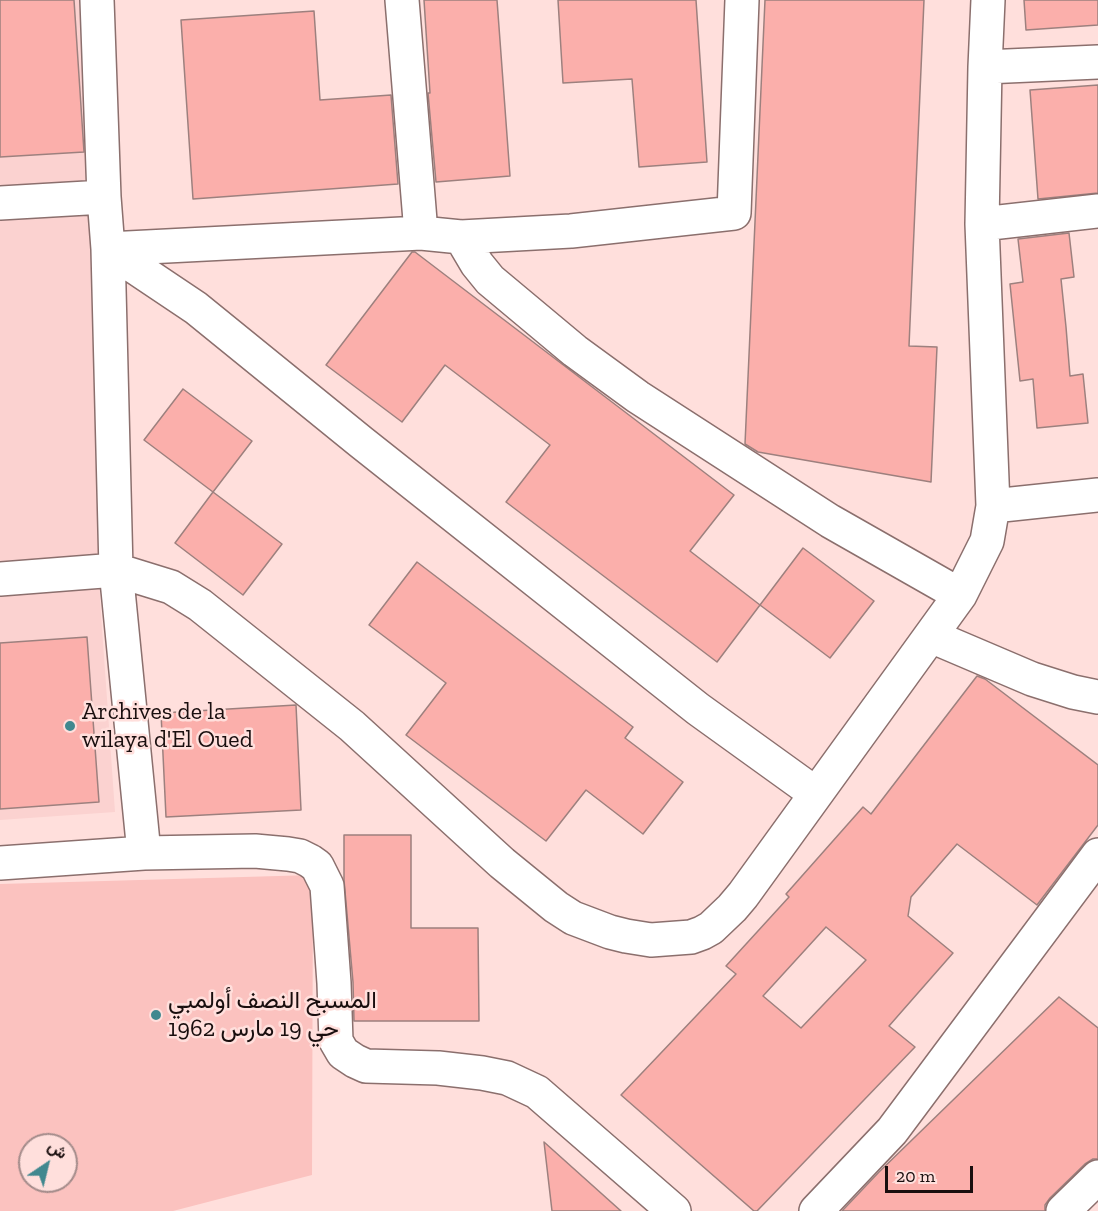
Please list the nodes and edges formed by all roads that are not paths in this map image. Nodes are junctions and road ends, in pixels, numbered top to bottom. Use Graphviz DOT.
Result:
graph roads {
  1 [pos="98,0"];
  2 [pos="402,0"];
  3 [pos="742,0"];
  4 [pos="988,0"];
  5 [pos="1098,62"];
  6 [pos="985,67"];
  7 [pos="104,197"];
  8 [pos="0,203"];
  9 [pos="1098,212"];
  10 [pos="982,224"];
  11 [pos="421,233"];
  12 [pos="461,237"];
  13 [pos="108,249"];
  14 [pos="1098,495"];
  15 [pos="993,506"];
  16 [pos="116,570"];
  17 [pos="0,579"];
  18 [pos="960,595"];
  19 [pos="931,636"];
  20 [pos="1098,697"];
  21 [pos="816,794"];
  22 [pos="144,853"];
  23 [pos="1098,855"];
  24 [pos="0,863"];
  25 [pos="1098,1177"];
  26 [pos="674,1211"];
  27 [pos="816,1211"];
  28 [pos="1063,1211"];
  1 -- 7 [label="street"];
  2 -- 11 [label="street"];
  3 -- 12 [label="street"];
  4 -- 6 [label="street"];
  5 -- 6 [label="street"];
  6 -- 10 [label="street"];
  7 -- 8 [label="street"];
  7 -- 13 [label="street"];
  9 -- 10 [label="street"];
  10 -- 15 [label="street"];
  11 -- 12 [label="street"];
  11 -- 13 [label="street"];
  12 -- 18 [label="street"];
  13 -- 16 [label="street"];
  13 -- 21 [label="street"];
  14 -- 15 [label="street"];
  15 -- 18 [label="street"];
  16 -- 17 [label="street"];
  16 -- 21 [label="street"];
  16 -- 22 [label="street"];
  18 -- 19 [label="street"];
  19 -- 20 [label="street"];
  19 -- 21 [label="street"];
  22 -- 24 [label="street"];
  22 -- 26 [label="street"];
  23 -- 27 [label="street"];
  25 -- 28 [label="street"];
}
